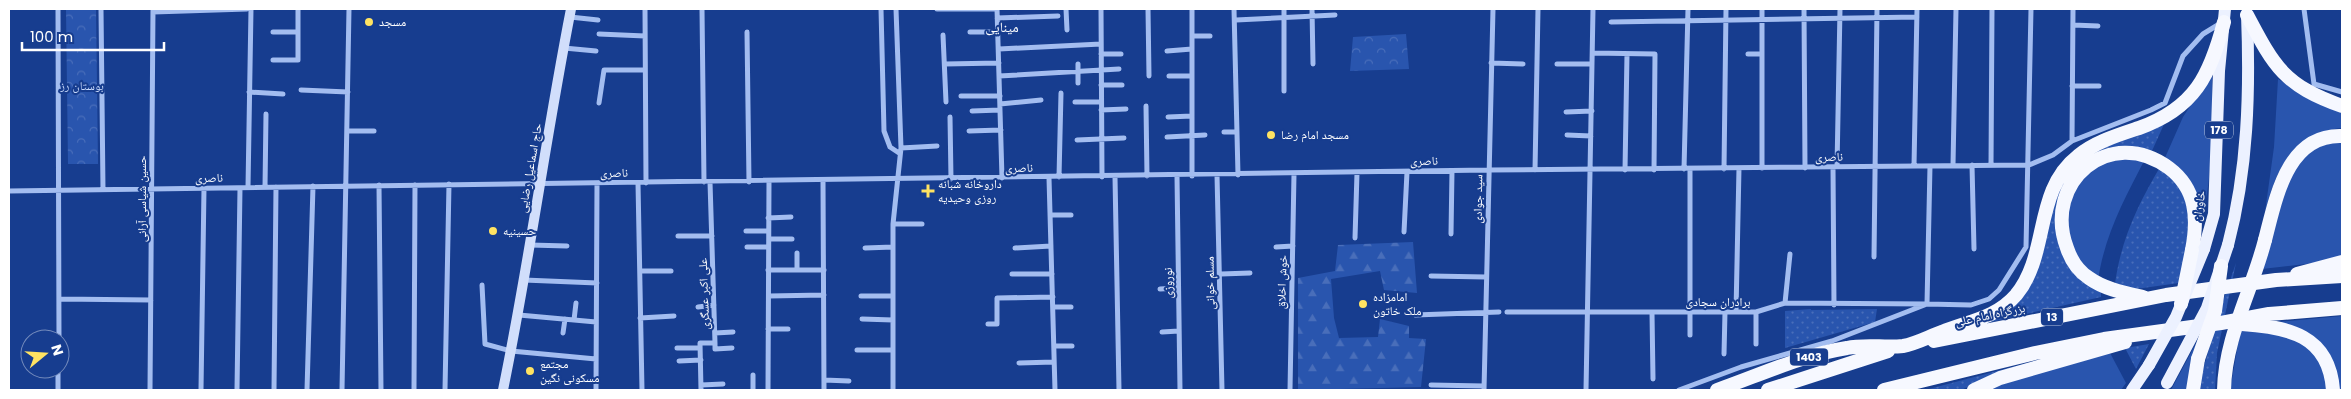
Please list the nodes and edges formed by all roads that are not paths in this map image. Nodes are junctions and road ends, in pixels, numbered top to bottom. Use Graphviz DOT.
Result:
graph roads {
  1 [pos="58,9"];
  2 [pos="101,9"];
  3 [pos="249,9"];
  4 [pos="298,9"];
  5 [pos="349,9"];
  6 [pos="645,9"];
  7 [pos="702,9"];
  8 [pos="880,9"];
  9 [pos="896,9"];
  10 [pos="937,9"];
  11 [pos="997,9"];
  12 [pos="1066,9"];
  13 [pos="1101,9"];
  14 [pos="1148,9"];
  15 [pos="1192,9"];
  16 [pos="1234,9"];
  17 [pos="1284,9"];
  18 [pos="1312,9"];
  19 [pos="1492,9"];
  20 [pos="1538,9"];
  21 [pos="1593,9"];
  22 [pos="1688,9"];
  23 [pos="1726,9"];
  24 [pos="1762,9"];
  25 [pos="1804,9"];
  26 [pos="1840,9"];
  27 [pos="1877,9"];
  28 [pos="1917,9"];
  29 [pos="1956,9"];
  30 [pos="1992,9"];
  31 [pos="2031,9"];
  32 [pos="2073,9"];
  33 [pos="2304,9"];
  34 [pos="153,10"];
  35 [pos="2247,12"];
  36 [pos="570,13"];
  37 [pos="1335,15"];
  38 [pos="2224,15"];
  39 [pos="1058,16"];
  40 [pos="1312,16"];
  41 [pos="1917,17"];
  42 [pos="997,18"];
  43 [pos="1284,18"];
  44 [pos="1877,18"];
  45 [pos="1804,19"];
  46 [pos="1840,19"];
  47 [pos="598,20"];
  48 [pos="1236,20"];
  49 [pos="1762,20"];
  50 [pos="1687,21"];
  51 [pos="1726,21"];
  52 [pos="1610,22"];
  53 [pos="2073,25"];
  54 [pos="2098,26"];
  55 [pos="1067,30"];
  56 [pos="273,32"];
  57 [pos="298,32"];
  58 [pos="747,32"];
  59 [pos="970,32"];
  60 [pos="998,32"];
  61 [pos="599,34"];
  62 [pos="943,35"];
  63 [pos="645,36"];
  64 [pos="1192,36"];
  65 [pos="1210,36"];
  66 [pos="1101,44"];
  67 [pos="564,48"];
  68 [pos="998,49"];
  69 [pos="1192,49"];
  70 [pos="596,51"];
  71 [pos="1167,51"];
  72 [pos="1592,53"];
  73 [pos="1101,54"];
  74 [pos="1122,54"];
  75 [pos="1627,54"];
  76 [pos="1748,54"];
  77 [pos="1762,54"];
  78 [pos="273,60"];
  79 [pos="999,63"];
  80 [pos="1491,63"];
  81 [pos="945,64"];
  82 [pos="1078,64"];
  83 [pos="1312,64"];
  84 [pos="1523,64"];
  85 [pos="1557,64"];
  86 [pos="1592,64"];
  87 [pos="1119,69"];
  88 [pos="646,70"];
  89 [pos="1101,71"];
  90 [pos="1078,72"];
  91 [pos="999,76"];
  92 [pos="1149,76"];
  93 [pos="1170,76"];
  94 [pos="1192,76"];
  95 [pos="1078,83"];
  96 [pos="1101,85"];
  97 [pos="1122,85"];
  98 [pos="2072,86"];
  99 [pos="2098,86"];
  100 [pos="301,90"];
  101 [pos="1284,91"];
  102 [pos="249,92"];
  103 [pos="348,92"];
  104 [pos="2342,92"];
  105 [pos="1061,93"];
  106 [pos="283,94"];
  107 [pos="961,96"];
  108 [pos="1000,96"];
  109 [pos="1041,100"];
  110 [pos="946,102"];
  111 [pos="1075,102"];
  112 [pos="1101,102"];
  113 [pos="599,103"];
  114 [pos="1146,106"];
  115 [pos="2342,106"];
  116 [pos="1000,107"];
  117 [pos="1126,109"];
  118 [pos="1101,110"];
  119 [pos="972,111"];
  120 [pos="1592,111"];
  121 [pos="1566,112"];
  122 [pos="266,114"];
  123 [pos="1192,116"];
  124 [pos="950,117"];
  125 [pos="1168,117"];
  126 [pos="1001,130"];
  127 [pos="348,131"];
  128 [pos="374,131"];
  129 [pos="969,131"];
  130 [pos="1224,132"];
  131 [pos="1238,132"];
  132 [pos="1567,135"];
  133 [pos="1192,136"];
  134 [pos="1205,136"];
  135 [pos="1591,136"];
  136 [pos="2342,136"];
  137 [pos="1167,137"];
  138 [pos="1102,138"];
  139 [pos="1124,138"];
  140 [pos="1077,140"];
  141 [pos="2072,141"];
  142 [pos="937,146"];
  143 [pos="900,150"];
  144 [pos="2029,164"];
  145 [pos="1972,165"];
  146 [pos="1991,165"];
  147 [pos="1875,166"];
  148 [pos="1914,166"];
  149 [pos="1930,166"];
  150 [pos="1953,166"];
  151 [pos="1835,167"];
  152 [pos="1724,168"];
  153 [pos="1739,168"];
  154 [pos="1762,168"];
  155 [pos="1805,168"];
  156 [pos="1687,169"];
  157 [pos="1452,170"];
  158 [pos="1488,170"];
  159 [pos="1535,170"];
  160 [pos="1591,170"];
  161 [pos="1625,170"];
  162 [pos="1654,170"];
  163 [pos="1407,172"];
  164 [pos="1357,173"];
  165 [pos="1294,174"];
  166 [pos="1217,175"];
  167 [pos="1238,175"];
  168 [pos="1147,176"];
  169 [pos="1177,176"];
  170 [pos="1192,176"];
  171 [pos="1102,177"];
  172 [pos="1115,177"];
  173 [pos="1002,178"];
  174 [pos="1049,178"];
  175 [pos="1058,178"];
  176 [pos="896,179"];
  177 [pos="951,179"];
  178 [pos="768,181"];
  179 [pos="823,181"];
  180 [pos="704,182"];
  181 [pos="710,182"];
  182 [pos="749,182"];
  183 [pos="539,183"];
  184 [pos="638,183"];
  185 [pos="646,183"];
  186 [pos="449,184"];
  187 [pos="597,184"];
  188 [pos="379,185"];
  189 [pos="415,185"];
  190 [pos="312,186"];
  191 [pos="347,186"];
  192 [pos="248,187"];
  193 [pos="264,187"];
  194 [pos="276,187"];
  195 [pos="204,188"];
  196 [pos="240,188"];
  197 [pos="152,189"];
  198 [pos="103,190"];
  199 [pos="9,191"];
  200 [pos="59,191"];
  201 [pos="1071,215"];
  202 [pos="1050,216"];
  203 [pos="791,217"];
  204 [pos="768,218"];
  205 [pos="893,224"];
  206 [pos="922,224"];
  207 [pos="768,230"];
  208 [pos="746,231"];
  209 [pos="1404,232"];
  210 [pos="1450,234"];
  211 [pos="678,236"];
  212 [pos="712,236"];
  213 [pos="1355,238"];
  214 [pos="768,239"];
  215 [pos="792,239"];
  216 [pos="530,245"];
  217 [pos="567,246"];
  218 [pos="1051,246"];
  219 [pos="1294,246"];
  220 [pos="747,247"];
  221 [pos="768,247"];
  222 [pos="893,247"];
  223 [pos="1276,247"];
  224 [pos="865,248"];
  225 [pos="1015,248"];
  226 [pos="1974,249"];
  227 [pos="2198,250"];
  228 [pos="797,253"];
  229 [pos="1790,254"];
  230 [pos="1874,256"];
  231 [pos="2342,262"];
  232 [pos="2222,266"];
  233 [pos="768,270"];
  234 [pos="797,270"];
  235 [pos="824,270"];
  236 [pos="640,271"];
  237 [pos="671,271"];
  238 [pos="1012,274"];
  239 [pos="1052,274"];
  240 [pos="1221,274"];
  241 [pos="1250,274"];
  242 [pos="1431,276"];
  243 [pos="2342,276"];
  244 [pos="1486,277"];
  245 [pos="524,280"];
  246 [pos="2276,280"];
  247 [pos="596,283"];
  248 [pos="482,285"];
  249 [pos="1178,288"];
  250 [pos="1160,289"];
  251 [pos="824,295"];
  252 [pos="768,296"];
  253 [pos="861,296"];
  254 [pos="892,296"];
  255 [pos="1053,296"];
  256 [pos="2146,298"];
  257 [pos="59,299"];
  258 [pos="151,300"];
  259 [pos="576,303"];
  260 [pos="1785,303"];
  261 [pos="1927,304"];
  262 [pos="2181,304"];
  263 [pos="1834,305"];
  264 [pos="698,306"];
  265 [pos="714,306"];
  266 [pos="1053,307"];
  267 [pos="1071,307"];
  268 [pos="2342,308"];
  269 [pos="1499,312"];
  270 [pos="1507,312"];
  271 [pos="1690,312"];
  272 [pos="1725,312"];
  273 [pos="1736,312"];
  274 [pos="1756,312"];
  275 [pos="1587,313"];
  276 [pos="1652,313"];
  277 [pos="1486,314"];
  278 [pos="519,315"];
  279 [pos="1416,315"];
  280 [pos="674,316"];
  281 [pos="640,318"];
  282 [pos="565,319"];
  283 [pos="862,319"];
  284 [pos="574,320"];
  285 [pos="893,320"];
  286 [pos="596,322"];
  287 [pos="2221,323"];
  288 [pos="988,324"];
  289 [pos="59,329"];
  290 [pos="768,329"];
  291 [pos="788,329"];
  292 [pos="1179,331"];
  293 [pos="733,332"];
  294 [pos="1162,332"];
  295 [pos="563,333"];
  296 [pos="715,333"];
  297 [pos="2147,334"];
  298 [pos="1690,335"];
  299 [pos="715,343"];
  300 [pos="1756,344"];
  301 [pos="1054,346"];
  302 [pos="1072,346"];
  303 [pos="1905,346"];
  304 [pos="677,348"];
  305 [pos="700,348"];
  306 [pos="732,348"];
  307 [pos="857,350"];
  308 [pos="892,350"];
  309 [pos="511,352"];
  310 [pos="1724,354"];
  311 [pos="596,359"];
  312 [pos="700,360"];
  313 [pos="679,361"];
  314 [pos="1054,362"];
  315 [pos="1019,363"];
  316 [pos="1946,374"];
  317 [pos="753,376"];
  318 [pos="1653,378"];
  319 [pos="824,380"];
  320 [pos="849,381"];
  321 [pos="723,384"];
  322 [pos="1431,385"];
  323 [pos="2165,387"];
  324 [pos="701,388"];
  325 [pos="1484,388"];
  326 [pos="150,390"];
  327 [pos="201,390"];
  328 [pos="237,390"];
  329 [pos="274,390"];
  330 [pos="307,390"];
  331 [pos="342,390"];
  332 [pos="381,390"];
  333 [pos="414,390"];
  334 [pos="445,390"];
  335 [pos="503,390"];
  336 [pos="596,390"];
  337 [pos="642,390"];
  338 [pos="753,390"];
  339 [pos="768,390"];
  340 [pos="824,390"];
  341 [pos="893,390"];
  342 [pos="1055,390"];
  343 [pos="1119,390"];
  344 [pos="1180,390"];
  345 [pos="1222,390"];
  346 [pos="1290,390"];
  347 [pos="1586,390"];
  348 [pos="1679,390"];
  349 [pos="1717,390"];
  350 [pos="1768,390"];
  351 [pos="1884,390"];
  352 [pos="1912,390"];
  353 [pos="1974,390"];
  354 [pos="2132,390"];
  355 [pos="2193,390"];
  356 [pos="2224,390"];
  357 [pos="2333,390"];
  1 -- 200 [label="street"];
  2 -- 198 [label="street"];
  3 -- 34 [label="street"];
  3 -- 102 [label="street"];
  4 -- 57 [label="street"];
  5 -- 103 [label="street"];
  6 -- 63 [label="street"];
  7 -- 180 [label="street"];
  8 -- 143 [label="street"];
  9 -- 143 [label="street"];
  10 -- 11 [label="street"];
  11 -- 42 [label="street"];
  12 -- 55 [label="street"];
  13 -- 66 [label="street"];
  14 -- 92 [label="street"];
  15 -- 64 [label="street"];
  16 -- 48 [label="street"];
  17 -- 43 [label="street"];
  18 -- 40 [label="street"];
  19 -- 80 [label="street, سید جوادی"];
  20 -- 159 [label="street"];
  21 -- 72 [label="street"];
  22 -- 50 [label="street"];
  23 -- 51 [label="street"];
  24 -- 49 [label="street"];
  25 -- 45 [label="street"];
  26 -- 46 [label="street"];
  27 -- 44 [label="street"];
  28 -- 41 [label="street"];
  29 -- 150 [label="street"];
  30 -- 146 [label="street"];
  31 -- 144 [label="street"];
  32 -- 53 [label="street"];
  33 -- 104 [label="street"];
  34 -- 197 [label="street, حسین شیاسی آرانی"];
  35 -- 115 [label="highway"];
  35 -- 232 [label="main road, 178, bridge"];
  36 -- 47 [label="street"];
  36 -- 67 [label="main road, حاج اسماعیل رضایی"];
  37 -- 40 [label="street"];
  38 -- 141 [label="street, ناصری"];
  38 -- 227 [label="main road, خاوران / 178"];
  38 -- 303 [label="highway"];
  39 -- 42 [label="street"];
  40 -- 43 [label="street"];
  40 -- 83 [label="street"];
  41 -- 44 [label="street"];
  41 -- 148 [label="street"];
  42 -- 60 [label="street"];
  43 -- 48 [label="street"];
  43 -- 101 [label="street"];
  44 -- 46 [label="street"];
  44 -- 147 [label="street"];
  45 -- 46 [label="street"];
  45 -- 49 [label="street"];
  45 -- 155 [label="street"];
  46 -- 151 [label="street"];
  48 -- 131 [label="street"];
  49 -- 51 [label="street"];
  49 -- 77 [label="street"];
  50 -- 51 [label="street"];
  50 -- 52 [label="street"];
  50 -- 156 [label="street"];
  51 -- 152 [label="street"];
  53 -- 54 [label="street"];
  53 -- 98 [label="street"];
  56 -- 57 [label="street"];
  57 -- 78 [label="street"];
  58 -- 182 [label="street"];
  59 -- 60 [label="street"];
  60 -- 68 [label="street"];
  61 -- 63 [label="street"];
  62 -- 81 [label="street"];
  63 -- 88 [label="street"];
  64 -- 65 [label="street"];
  64 -- 69 [label="street"];
  66 -- 68 [label="street"];
  66 -- 73 [label="street"];
  67 -- 70 [label="street"];
  67 -- 183 [label="main road, حاج اسماعیل رضایی"];
  68 -- 79 [label="street"];
  69 -- 71 [label="street"];
  69 -- 94 [label="street"];
  72 -- 75 [label="street"];
  72 -- 86 [label="street"];
  73 -- 74 [label="street"];
  73 -- 89 [label="street"];
  75 -- 161 [label="street"];
  75 -- 162 [label="street"];
  76 -- 77 [label="street"];
  77 -- 154 [label="street"];
  79 -- 81 [label="street"];
  79 -- 91 [label="street"];
  80 -- 84 [label="street"];
  80 -- 158 [label="street, سید جوادی"];
  81 -- 110 [label="street"];
  82 -- 90 [label="street"];
  85 -- 86 [label="street"];
  86 -- 120 [label="street"];
  87 -- 89 [label="street"];
  88 -- 113 [label="street"];
  88 -- 185 [label="street"];
  89 -- 90 [label="street"];
  89 -- 96 [label="street"];
  90 -- 91 [label="street"];
  90 -- 95 [label="street"];
  91 -- 108 [label="street"];
  93 -- 94 [label="street"];
  94 -- 123 [label="street"];
  96 -- 97 [label="street"];
  96 -- 112 [label="street"];
  98 -- 99 [label="street"];
  98 -- 141 [label="street"];
  100 -- 103 [label="street"];
  102 -- 106 [label="street"];
  102 -- 192 [label="street"];
  103 -- 127 [label="street"];
  105 -- 175 [label="street"];
  107 -- 108 [label="street"];
  108 -- 116 [label="street"];
  109 -- 116 [label="street"];
  111 -- 112 [label="street"];
  112 -- 118 [label="street"];
  114 -- 168 [label="street"];
  116 -- 119 [label="street"];
  116 -- 126 [label="street"];
  117 -- 118 [label="street"];
  118 -- 138 [label="street"];
  120 -- 121 [label="street"];
  120 -- 135 [label="street"];
  122 -- 193 [label="street"];
  123 -- 125 [label="street"];
  123 -- 133 [label="street"];
  124 -- 177 [label="street"];
  126 -- 129 [label="street"];
  126 -- 173 [label="street"];
  127 -- 128 [label="street"];
  127 -- 191 [label="street"];
  130 -- 131 [label="street"];
  131 -- 167 [label="street"];
  132 -- 135 [label="street"];
  133 -- 134 [label="street"];
  133 -- 137 [label="street"];
  133 -- 170 [label="street"];
  135 -- 160 [label="street"];
  136 -- 356 [label="highway, bridge"];
  138 -- 139 [label="street"];
  138 -- 140 [label="street"];
  138 -- 171 [label="street"];
  141 -- 144 [label="street, ناصری"];
  142 -- 143 [label="street"];
  143 -- 176 [label="street"];
  144 -- 146 [label="street, ناصری"];
  144 -- 261 [label="street, برادران سجادی"];
  145 -- 146 [label="street, ناصری"];
  145 -- 150 [label="street, ناصری"];
  145 -- 226 [label="street"];
  147 -- 148 [label="street, ناصری"];
  147 -- 151 [label="street, ناصری"];
  147 -- 230 [label="street"];
  148 -- 149 [label="street, ناصری"];
  149 -- 150 [label="street, ناصری"];
  149 -- 261 [label="street"];
  151 -- 155 [label="street, ناصری"];
  151 -- 263 [label="street"];
  152 -- 153 [label="street, ناصری"];
  152 -- 156 [label="street, ناصری"];
  153 -- 154 [label="street, ناصری"];
  153 -- 273 [label="street"];
  154 -- 155 [label="street, ناصری"];
  156 -- 162 [label="street, ناصری"];
  156 -- 271 [label="street"];
  157 -- 158 [label="street, ناصری"];
  157 -- 163 [label="street, ناصری"];
  157 -- 210 [label="street"];
  158 -- 159 [label="street, ناصری"];
  158 -- 244 [label="street, سید جوادی"];
  159 -- 160 [label="street, ناصری"];
  160 -- 161 [label="street, ناصری"];
  160 -- 275 [label="street"];
  161 -- 162 [label="street, ناصری"];
  163 -- 164 [label="street, ناصری"];
  163 -- 209 [label="street"];
  164 -- 165 [label="street, ناصری"];
  164 -- 213 [label="street"];
  165 -- 167 [label="street, ناصری"];
  165 -- 219 [label="street, خوش اخلاق"];
  166 -- 167 [label="street, ناصری"];
  166 -- 170 [label="street, ناصری"];
  166 -- 240 [label="street, مسلم خوانی"];
  168 -- 169 [label="street, ناصری"];
  168 -- 172 [label="street, ناصری"];
  169 -- 170 [label="street, ناصری"];
  169 -- 249 [label="street, نوروزی"];
  171 -- 172 [label="street, ناصری"];
  171 -- 175 [label="street, ناصری"];
  172 -- 343 [label="street"];
  173 -- 174 [label="street, ناصری"];
  173 -- 177 [label="street, ناصری"];
  174 -- 175 [label="street, ناصری"];
  174 -- 202 [label="street"];
  176 -- 177 [label="street, ناصری"];
  176 -- 179 [label="street, ناصری"];
  176 -- 205 [label="street"];
  178 -- 179 [label="street, ناصری"];
  178 -- 182 [label="street, ناصری"];
  178 -- 204 [label="street"];
  179 -- 235 [label="street"];
  180 -- 181 [label="street, ناصری"];
  180 -- 185 [label="street, ناصری"];
  181 -- 182 [label="street, ناصری"];
  181 -- 212 [label="street, علی اکبر عسگری"];
  183 -- 186 [label="street, ناصری"];
  183 -- 187 [label="street, ناصری"];
  183 -- 216 [label="main road, حاج اسماعیل رضایی"];
  184 -- 185 [label="street, ناصری"];
  184 -- 187 [label="street, ناصری"];
  184 -- 236 [label="street"];
  186 -- 189 [label="street, ناصری"];
  186 -- 334 [label="street"];
  187 -- 247 [label="street"];
  188 -- 189 [label="street, ناصری"];
  188 -- 191 [label="street, ناصری"];
  188 -- 332 [label="street"];
  189 -- 333 [label="street"];
  190 -- 191 [label="street, ناصری"];
  190 -- 194 [label="street, ناصری"];
  190 -- 330 [label="street"];
  191 -- 331 [label="street"];
  192 -- 193 [label="street, ناصری"];
  192 -- 196 [label="street, ناصری"];
  193 -- 194 [label="street, ناصری"];
  194 -- 329 [label="street"];
  195 -- 196 [label="street, ناصری"];
  195 -- 197 [label="street, ناصری"];
  195 -- 327 [label="street"];
  196 -- 328 [label="street"];
  197 -- 198 [label="street, ناصری"];
  197 -- 258 [label="street, حسین شیاسی آرانی"];
  198 -- 200 [label="street, ناصری"];
  199 -- 200 [label="street, ناصری"];
  200 -- 257 [label="street"];
  201 -- 202 [label="street"];
  202 -- 218 [label="street"];
  203 -- 204 [label="street"];
  204 -- 207 [label="street"];
  205 -- 206 [label="street"];
  205 -- 222 [label="street"];
  207 -- 208 [label="street"];
  207 -- 214 [label="street"];
  211 -- 212 [label="street"];
  212 -- 265 [label="street, علی اکبر عسگری"];
  214 -- 215 [label="street"];
  214 -- 221 [label="street"];
  216 -- 217 [label="street"];
  216 -- 245 [label="main road, حاج اسماعیل رضایی"];
  218 -- 225 [label="street"];
  218 -- 239 [label="street"];
  219 -- 223 [label="street"];
  219 -- 346 [label="street, خوش اخلاق"];
  220 -- 221 [label="street"];
  221 -- 233 [label="street"];
  222 -- 224 [label="street"];
  222 -- 254 [label="street"];
  227 -- 256 [label="highway"];
  227 -- 262 [label="highway, bridge"];
  228 -- 234 [label="street"];
  229 -- 260 [label="street"];
  231 -- 246 [label="highway"];
  232 -- 323 [label="main road, 178, bridge"];
  232 -- 355 [label="highway, bridge"];
  233 -- 234 [label="street"];
  233 -- 252 [label="street"];
  234 -- 235 [label="street"];
  235 -- 251 [label="street"];
  236 -- 237 [label="street"];
  236 -- 281 [label="street"];
  238 -- 239 [label="street"];
  239 -- 255 [label="street"];
  240 -- 241 [label="street"];
  240 -- 345 [label="street, مسلم خوانی"];
  242 -- 244 [label="street"];
  243 -- 246 [label="highway, بزرگراه امام علی / 13"];
  244 -- 277 [label="street, سید جوادی"];
  245 -- 247 [label="street"];
  245 -- 278 [label="main road, حاج اسماعیل رضایی"];
  246 -- 256 [label="highway, بزرگراه امام علی / 13"];
  247 -- 286 [label="street"];
  248 -- 309 [label="street"];
  249 -- 250 [label="street"];
  249 -- 292 [label="street, نوروزی"];
  251 -- 252 [label="street"];
  251 -- 319 [label="street"];
  252 -- 290 [label="street"];
  253 -- 254 [label="street"];
  254 -- 285 [label="street"];
  255 -- 266 [label="street"];
  255 -- 288 [label="street"];
  256 -- 303 [label="highway, بزرگراه امام علی / 13"];
  257 -- 258 [label="street"];
  257 -- 289 [label="street"];
  258 -- 326 [label="street, حسین شیاسی آرانی"];
  259 -- 284 [label="street"];
  260 -- 263 [label="street, برادران سجادی"];
  260 -- 274 [label="street, برادران سجادی"];
  261 -- 263 [label="street, برادران سجادی"];
  261 -- 348 [label="street"];
  262 -- 354 [label="main road, bridge"];
  264 -- 265 [label="street"];
  265 -- 296 [label="street, علی اکبر عسگری"];
  266 -- 267 [label="street"];
  266 -- 301 [label="street"];
  268 -- 287 [label="highway"];
  269 -- 277 [label="street"];
  270 -- 275 [label="street, برادران سجادی"];
  271 -- 272 [label="street, برادران سجادی"];
  271 -- 276 [label="street, برادران سجادی"];
  271 -- 298 [label="street"];
  272 -- 273 [label="street, برادران سجادی"];
  272 -- 310 [label="street"];
  273 -- 274 [label="street, برادران سجادی"];
  274 -- 300 [label="street"];
  275 -- 276 [label="street, برادران سجادی"];
  275 -- 347 [label="street"];
  276 -- 318 [label="street"];
  277 -- 279 [label="street"];
  277 -- 325 [label="street, سید جوادی"];
  278 -- 282 [label="street"];
  278 -- 309 [label="main road, حاج اسماعیل رضایی"];
  280 -- 281 [label="street"];
  281 -- 337 [label="street"];
  282 -- 284 [label="street"];
  282 -- 295 [label="street"];
  283 -- 285 [label="street"];
  284 -- 286 [label="street"];
  285 -- 308 [label="street"];
  286 -- 311 [label="street"];
  287 -- 297 [label="highway"];
  287 -- 357 [label="highway"];
  290 -- 291 [label="street"];
  290 -- 339 [label="street"];
  292 -- 294 [label="street"];
  292 -- 344 [label="street, نوروزی"];
  293 -- 296 [label="street"];
  296 -- 299 [label="street, علی اکبر عسگری"];
  297 -- 316 [label="highway"];
  297 -- 353 [label="highway"];
  299 -- 305 [label="street, علی اکبر عسگری"];
  299 -- 306 [label="street"];
  301 -- 302 [label="street"];
  301 -- 314 [label="street"];
  303 -- 349 [label="highway, 1403"];
  303 -- 350 [label="highway, بزرگراه امام علی / 13"];
  304 -- 305 [label="street"];
  305 -- 312 [label="street, علی اکبر عسگری"];
  307 -- 308 [label="street"];
  308 -- 341 [label="street"];
  309 -- 311 [label="street"];
  309 -- 335 [label="main road, حاج اسماعیل رضایی"];
  311 -- 336 [label="street"];
  312 -- 313 [label="street"];
  312 -- 324 [label="street, علی اکبر عسگری"];
  314 -- 315 [label="street"];
  314 -- 342 [label="street"];
  316 -- 351 [label="highway"];
  316 -- 352 [label="highway"];
  317 -- 338 [label="street"];
  319 -- 320 [label="street"];
  319 -- 340 [label="street"];
  321 -- 324 [label="street"];
  322 -- 325 [label="street"];
}
